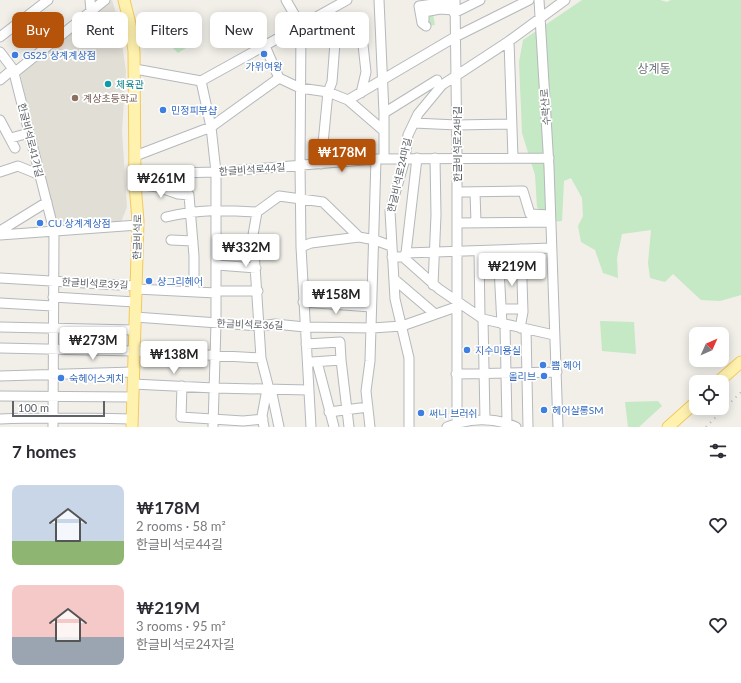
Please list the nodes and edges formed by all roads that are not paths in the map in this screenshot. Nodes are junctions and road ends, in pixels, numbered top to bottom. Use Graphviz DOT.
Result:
graph roads {
  1 [pos="48,0"];
  2 [pos="90,0"];
  3 [pos="105,0"];
  4 [pos="124,0"];
  5 [pos="286,0"];
  6 [pos="347,0"];
  7 [pos="379,0"];
  8 [pos="480,0"];
  9 [pos="529,0"];
  10 [pos="539,0"];
  11 [pos="565,0"];
  12 [pos="454,6"];
  13 [pos="91,11"];
  14 [pos="293,12"];
  15 [pos="326,12"];
  16 [pos="540,17"];
  17 [pos="426,26"];
  18 [pos="455,37"];
  19 [pos="0,38"];
  20 [pos="509,41"];
  21 [pos="261,48"];
  22 [pos="266,48"];
  23 [pos="301,48"];
  24 [pos="0,52"];
  25 [pos="135,69"];
  26 [pos="14,71"];
  27 [pos="456,75"];
  28 [pos="279,78"];
  29 [pos="0,80"];
  30 [pos="382,80"];
  31 [pos="437,80"];
  32 [pos="201,81"];
  33 [pos="300,88"];
  34 [pos="328,92"];
  35 [pos="360,93"];
  36 [pos="348,100"];
  37 [pos="384,113"];
  38 [pos="0,120"];
  39 [pos="414,123"];
  40 [pos="512,124"];
  41 [pos="457,125"];
  42 [pos="211,127"];
  43 [pos="384,131"];
  44 [pos="29,133"];
  45 [pos="10,138"];
  46 [pos="15,148"];
  47 [pos="135,156"];
  48 [pos="417,158"];
  49 [pos="435,158"];
  50 [pos="457,158"];
  51 [pos="513,158"];
  52 [pos="549,158"];
  53 [pos="380,159"];
  54 [pos="405,159"];
  55 [pos="321,164"];
  56 [pos="300,165"];
  57 [pos="0,172"];
  58 [pos="216,172"];
  59 [pos="40,175"];
  60 [pos="135,179"];
  61 [pos="457,192"];
  62 [pos="475,192"];
  63 [pos="300,198"];
  64 [pos="47,202"];
  65 [pos="217,209"];
  66 [pos="191,211"];
  67 [pos="257,212"];
  68 [pos="166,217"];
  69 [pos="550,218"];
  70 [pos="476,222"];
  71 [pos="457,223"];
  72 [pos="138,225"];
  73 [pos="0,231"];
  74 [pos="54,231"];
  75 [pos="0,235"];
  76 [pos="359,237"];
  77 [pos="171,240"];
  78 [pos="375,240"];
  79 [pos="193,241"];
  80 [pos="391,246"];
  81 [pos="301,247"];
  82 [pos="551,248"];
  83 [pos="521,249"];
  84 [pos="479,250"];
  85 [pos="498,250"];
  86 [pos="456,251"];
  87 [pos="435,252"];
  88 [pos="404,255"];
  89 [pos="392,257"];
  90 [pos="216,265"];
  91 [pos="256,268"];
  92 [pos="0,278"];
  93 [pos="394,278"];
  94 [pos="54,281"];
  95 [pos="113,284"];
  96 [pos="433,285"];
  97 [pos="136,287"];
  98 [pos="258,291"];
  99 [pos="194,292"];
  100 [pos="216,292"];
  101 [pos="53,301"];
  102 [pos="113,301"];
  103 [pos="135,302"];
  104 [pos="304,302"];
  105 [pos="0,303"];
  106 [pos="456,304"];
  107 [pos="370,307"];
  108 [pos="501,309"];
  109 [pos="523,309"];
  110 [pos="435,314"];
  111 [pos="135,317"];
  112 [pos="481,318"];
  113 [pos="216,323"];
  114 [pos="503,324"];
  115 [pos="260,326"];
  116 [pos="402,326"];
  117 [pos="0,327"];
  118 [pos="304,327"];
  119 [pos="338,328"];
  120 [pos="370,328"];
  121 [pos="523,328"];
  122 [pos="53,329"];
  123 [pos="134,330"];
  124 [pos="554,335"];
  125 [pos="338,342"];
  126 [pos="306,344"];
  127 [pos="0,348"];
  128 [pos="53,350"];
  129 [pos="134,351"];
  130 [pos="215,356"];
  131 [pos="261,358"];
  132 [pos="341,360"];
  133 [pos="307,362"];
  134 [pos="317,362"];
  135 [pos="739,365"];
  136 [pos="133,372"];
  137 [pos="557,372"];
  138 [pos="484,373"];
  139 [pos="506,373"];
  140 [pos="527,373"];
  141 [pos="52,374"];
  142 [pos="456,374"];
  143 [pos="727,375"];
  144 [pos="0,376"];
  145 [pos="133,384"];
  146 [pos="182,386"];
  147 [pos="214,388"];
  148 [pos="269,389"];
  149 [pos="308,390"];
  150 [pos="53,395"];
  151 [pos="0,396"];
  152 [pos="133,397"];
  153 [pos="368,407"];
  154 [pos="689,408"];
  155 [pos="347,409"];
  156 [pos="329,412"];
  157 [pos="53,416"];
  158 [pos="0,418"];
  159 [pos="485,420"];
  160 [pos="132,423"];
  161 [pos="213,423"];
  162 [pos="264,423"];
  163 [pos="457,423"];
  164 [pos="507,424"];
  165 [pos="53,427"];
  166 [pos="279,427"];
  167 [pos="311,427"];
  168 [pos="334,427"];
  169 [pos="349,427"];
  170 [pos="370,427"];
  171 [pos="409,427"];
  172 [pos="447,427"];
  173 [pos="516,427"];
  174 [pos="528,427"];
  175 [pos="558,427"];
  176 [pos="668,427"];
  1 -- 19 [label="street"];
  2 -- 13 [label="street"];
  3 -- 13 [label="street"];
  4 -- 25 [label="main road, 한글비석로"];
  5 -- 14 [label="street"];
  6 -- 15 [label="street"];
  7 -- 30 [label="street"];
  8 -- 12 [label="street"];
  9 -- 18 [label="street"];
  10 -- 16 [label="street, 수락산로"];
  11 -- 16 [label="street, 한글비석로24마길"];
  12 -- 17 [label="street"];
  12 -- 18 [label="street, 한글비석로24바길"];
  13 -- 26 [label="street"];
  16 -- 20 [label="street, 한글비석로24마길"];
  16 -- 52 [label="street, 수락산로"];
  18 -- 27 [label="street, 한글비석로24바길"];
  18 -- 30 [label="street"];
  20 -- 27 [label="street, 한글비석로24마길"];
  20 -- 40 [label="street"];
  21 -- 32 [label="street"];
  22 -- 28 [label="street"];
  23 -- 33 [label="street"];
  24 -- 26 [label="street, 한글비석로41가길"];
  25 -- 32 [label="street"];
  25 -- 47 [label="main road, 한글비석로"];
  26 -- 29 [label="street"];
  26 -- 44 [label="street, 한글비석로41가길"];
  27 -- 39 [label="street, 한글비석로24마길"];
  27 -- 41 [label="street, 한글비석로24바길"];
  28 -- 33 [label="street"];
  28 -- 42 [label="street"];
  30 -- 35 [label="street"];
  30 -- 37 [label="street"];
  31 -- 37 [label="street"];
  32 -- 42 [label="street"];
  33 -- 34 [label="street"];
  33 -- 56 [label="street"];
  34 -- 35 [label="street"];
  34 -- 36 [label="street"];
  34 -- 55 [label="street"];
  35 -- 36 [label="street"];
  36 -- 43 [label="street"];
  37 -- 43 [label="street"];
  38 -- 45 [label="street"];
  39 -- 41 [label="street"];
  39 -- 54 [label="street, 한글비석로24마길"];
  40 -- 41 [label="street"];
  40 -- 51 [label="street"];
  41 -- 50 [label="street, 한글비석로24바길"];
  42 -- 47 [label="street"];
  42 -- 58 [label="street"];
  43 -- 53 [label="street"];
  44 -- 45 [label="street"];
  44 -- 59 [label="street, 한글비석로41가길"];
  45 -- 46 [label="street"];
  47 -- 60 [label="main road, 한글비석로"];
  48 -- 49 [label="street, 한글비석로44길"];
  48 -- 54 [label="street, 한글비석로44길"];
  48 -- 88 [label="street"];
  49 -- 50 [label="street, 한글비석로44길"];
  49 -- 87 [label="street"];
  50 -- 51 [label="street, 한글비석로44길"];
  50 -- 61 [label="street, 한글비석로24바길"];
  51 -- 52 [label="street, 한글비석로44길"];
  52 -- 69 [label="street, 수락산로"];
  53 -- 54 [label="street, 한글비석로44길"];
  53 -- 55 [label="street, 한글비석로44길"];
  53 -- 78 [label="street"];
  54 -- 80 [label="street, 한글비석로24마길"];
  55 -- 56 [label="street, 한글비석로44길"];
  56 -- 58 [label="street, 한글비석로44길"];
  56 -- 63 [label="street"];
  57 -- 59 [label="street"];
  58 -- 60 [label="street, 한글비석로44길"];
  58 -- 65 [label="street"];
  59 -- 64 [label="street, 한글비석로41가길"];
  60 -- 66 [label="street"];
  60 -- 72 [label="main road, 한글비석로"];
  61 -- 62 [label="street"];
  61 -- 71 [label="street, 한글비석로24바길"];
  62 -- 69 [label="street"];
  62 -- 70 [label="street"];
  63 -- 67 [label="street"];
  63 -- 76 [label="street"];
  63 -- 81 [label="street"];
  64 -- 73 [label="street"];
  64 -- 74 [label="street, 한글비석로41가길"];
  65 -- 66 [label="street"];
  65 -- 67 [label="street"];
  65 -- 90 [label="street"];
  66 -- 68 [label="street"];
  66 -- 79 [label="street"];
  67 -- 91 [label="street"];
  69 -- 70 [label="street"];
  69 -- 82 [label="street, 수락산로"];
  70 -- 71 [label="street"];
  71 -- 86 [label="street, 한글비석로24바길"];
  72 -- 74 [label="street"];
  72 -- 97 [label="main road, 한글비석로"];
  74 -- 75 [label="street"];
  74 -- 94 [label="street, 한글비석로39길"];
  76 -- 78 [label="street"];
  76 -- 81 [label="street"];
  77 -- 79 [label="street"];
  78 -- 80 [label="street"];
  78 -- 107 [label="street"];
  79 -- 99 [label="street"];
  80 -- 89 [label="street, 한글비석로24마길"];
  81 -- 104 [label="street"];
  82 -- 83 [label="street"];
  82 -- 124 [label="street, 수락산로"];
  83 -- 85 [label="street"];
  83 -- 109 [label="street"];
  84 -- 85 [label="street"];
  84 -- 86 [label="street"];
  84 -- 112 [label="street"];
  85 -- 108 [label="street"];
  86 -- 87 [label="street"];
  86 -- 106 [label="street, 한글비석로24바길"];
  87 -- 88 [label="street"];
  87 -- 96 [label="street"];
  88 -- 89 [label="street"];
  88 -- 96 [label="street"];
  89 -- 93 [label="street, 한글비석로24마길"];
  90 -- 91 [label="street"];
  90 -- 100 [label="street"];
  91 -- 98 [label="street"];
  92 -- 94 [label="street, 한글비석로39길"];
  93 -- 110 [label="street"];
  93 -- 116 [label="street, 한글비석로24마길"];
  94 -- 95 [label="street, 한글비석로39길"];
  94 -- 101 [label="street"];
  95 -- 97 [label="street, 한글비석로39길"];
  95 -- 102 [label="street"];
  96 -- 106 [label="street"];
  97 -- 99 [label="street"];
  97 -- 103 [label="main road, 한글비석로"];
  98 -- 100 [label="street"];
  98 -- 115 [label="street"];
  99 -- 100 [label="street"];
  100 -- 113 [label="street"];
  101 -- 102 [label="street"];
  101 -- 105 [label="street"];
  101 -- 122 [label="street"];
  102 -- 103 [label="street"];
  103 -- 111 [label="main road, 한글비석로"];
  104 -- 107 [label="street"];
  104 -- 118 [label="street"];
  106 -- 110 [label="street, 한글비석로36길"];
  106 -- 112 [label="street"];
  106 -- 142 [label="street, 한글비석로24바길"];
  107 -- 120 [label="street"];
  108 -- 109 [label="street"];
  108 -- 114 [label="street"];
  109 -- 121 [label="street"];
  110 -- 116 [label="street, 한글비석로36길"];
  111 -- 113 [label="street, 한글비석로36길"];
  111 -- 123 [label="main road, 한글비석로"];
  112 -- 114 [label="street"];
  112 -- 138 [label="street"];
  113 -- 115 [label="street, 한글비석로36길"];
  113 -- 130 [label="street"];
  114 -- 121 [label="street"];
  114 -- 139 [label="street"];
  115 -- 118 [label="street, 한글비석로36길"];
  115 -- 131 [label="street"];
  116 -- 120 [label="street, 한글비석로36길"];
  116 -- 171 [label="street, 한글비석로24마길"];
  117 -- 122 [label="street"];
  118 -- 119 [label="street, 한글비석로36길"];
  118 -- 126 [label="street"];
  119 -- 120 [label="street, 한글비석로36길"];
  119 -- 125 [label="street"];
  120 -- 153 [label="street"];
  121 -- 124 [label="street"];
  121 -- 140 [label="street"];
  122 -- 123 [label="street"];
  122 -- 128 [label="street"];
  123 -- 129 [label="main road, 한글비석로"];
  124 -- 137 [label="street, 수락산로"];
  125 -- 126 [label="street"];
  125 -- 132 [label="street"];
  126 -- 133 [label="street"];
  127 -- 128 [label="street"];
  128 -- 129 [label="street"];
  128 -- 141 [label="street"];
  129 -- 130 [label="street"];
  129 -- 136 [label="main road, 한글비석로"];
  130 -- 131 [label="street"];
  130 -- 147 [label="street"];
  131 -- 148 [label="street"];
  132 -- 134 [label="street"];
  132 -- 155 [label="street"];
  133 -- 134 [label="street"];
  133 -- 149 [label="street"];
  134 -- 156 [label="street"];
  135 -- 143 [label="main road"];
  136 -- 141 [label="street"];
  136 -- 145 [label="main road, 한글비석로"];
  137 -- 140 [label="street"];
  137 -- 175 [label="street, 수락산로"];
  138 -- 139 [label="street"];
  138 -- 142 [label="street"];
  138 -- 159 [label="street"];
  139 -- 140 [label="street"];
  139 -- 164 [label="street"];
  140 -- 174 [label="street"];
  141 -- 144 [label="street"];
  141 -- 150 [label="street"];
  142 -- 163 [label="street, 한글비석로24바길"];
  145 -- 146 [label="street"];
  145 -- 152 [label="main road, 한글비석로"];
  146 -- 147 [label="street"];
  146 -- 161 [label="street"];
  147 -- 148 [label="street"];
  147 -- 161 [label="street"];
  148 -- 149 [label="street"];
  148 -- 162 [label="street"];
  148 -- 166 [label="street"];
  149 -- 167 [label="street"];
  150 -- 151 [label="street"];
  150 -- 152 [label="street"];
  150 -- 157 [label="street"];
  152 -- 160 [label="main road, 한글비석로"];
  153 -- 155 [label="street"];
  153 -- 170 [label="street"];
  154 -- 176 [label="main road"];
  155 -- 156 [label="street"];
  155 -- 169 [label="street"];
  156 -- 168 [label="street"];
  157 -- 158 [label="street"];
  157 -- 160 [label="street"];
  157 -- 165 [label="street"];
  159 -- 163 [label="street"];
  159 -- 164 [label="street"];
  161 -- 162 [label="street"];
  163 -- 172 [label="street"];
  164 -- 173 [label="street"];
}
